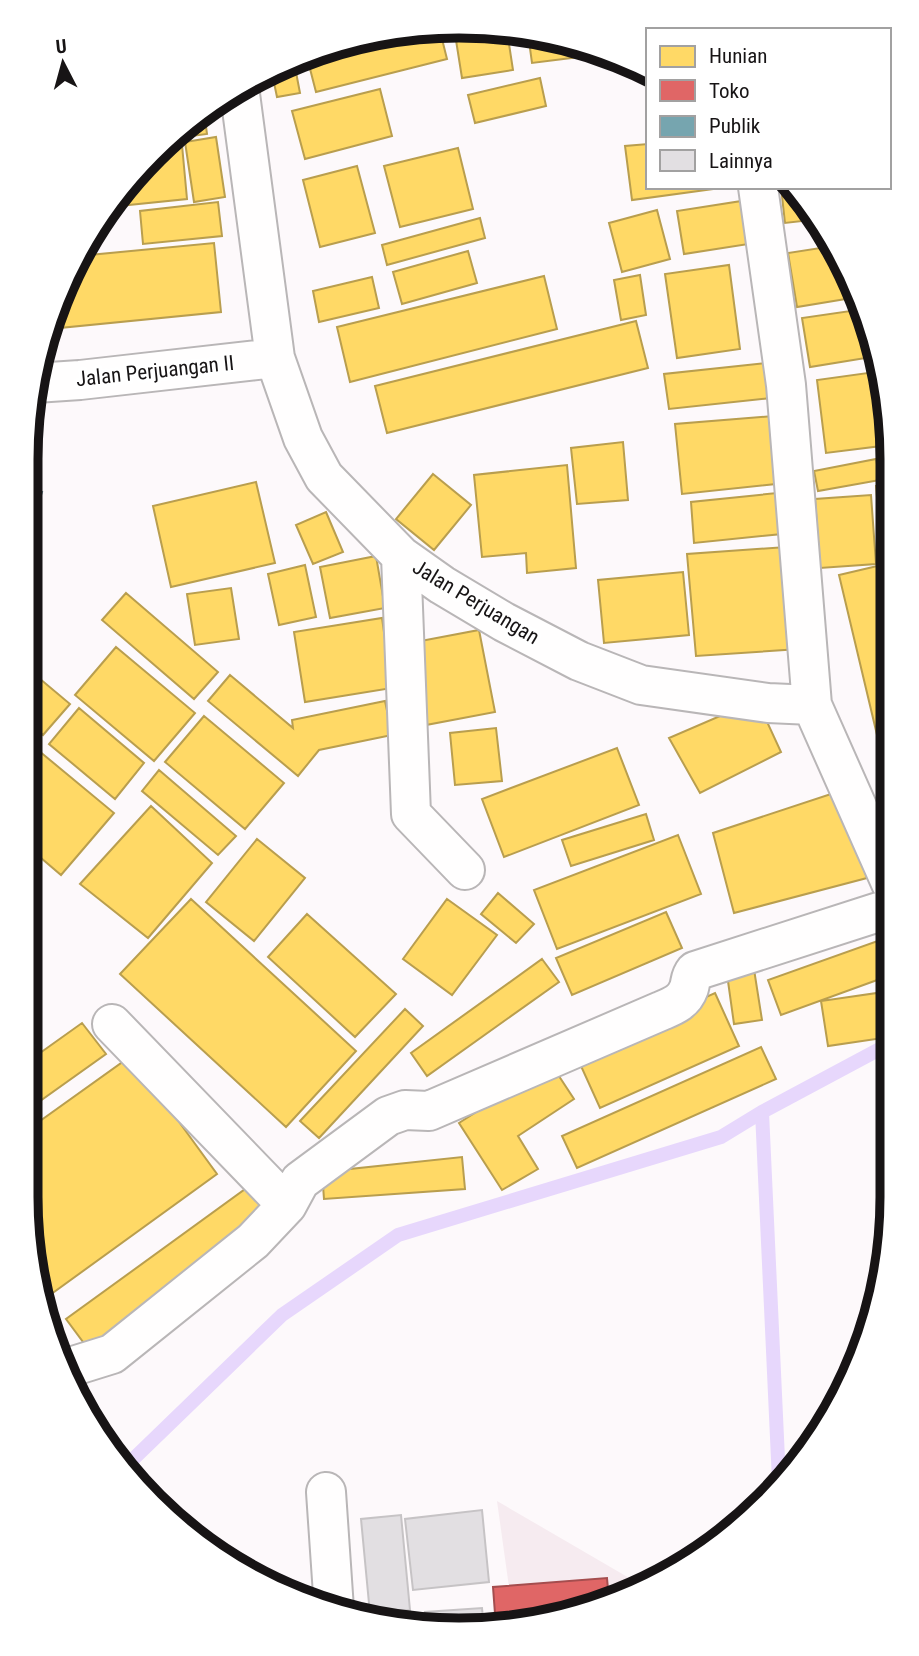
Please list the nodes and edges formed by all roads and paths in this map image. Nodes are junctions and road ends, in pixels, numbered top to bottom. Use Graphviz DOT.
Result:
graph roads {
  1 [pos="241,100"];
  2 [pos="758,189"];
  3 [pos="275,358"];
  4 [pos="46,382"];
  5 [pos="401,556"];
  6 [pos="812,705"];
  7 [pos="880,858"];
  8 [pos="465,870"];
  9 [pos="880,912"];
  10 [pos="112,1024"];
  11 [pos="287,1205"];
  12 [pos="74,1365"];
  13 [pos="327,1492"];
  14 [pos="333,1598"];
  1 -- 3 [label="street, Jalan Perjuangan"];
  2 -- 6 [label="street"];
  3 -- 4 [label="street, Jalan Perjuangan II"];
  3 -- 5 [label="street, Jalan Perjuangan"];
  5 -- 6 [label="street, Jalan Perjuangan"];
  5 -- 8 [label="street"];
  6 -- 7 [label="street"];
  9 -- 11 [label="street"];
  10 -- 11 [label="street"];
  11 -- 12 [label="street"];
  13 -- 14 [label="street"];
}
